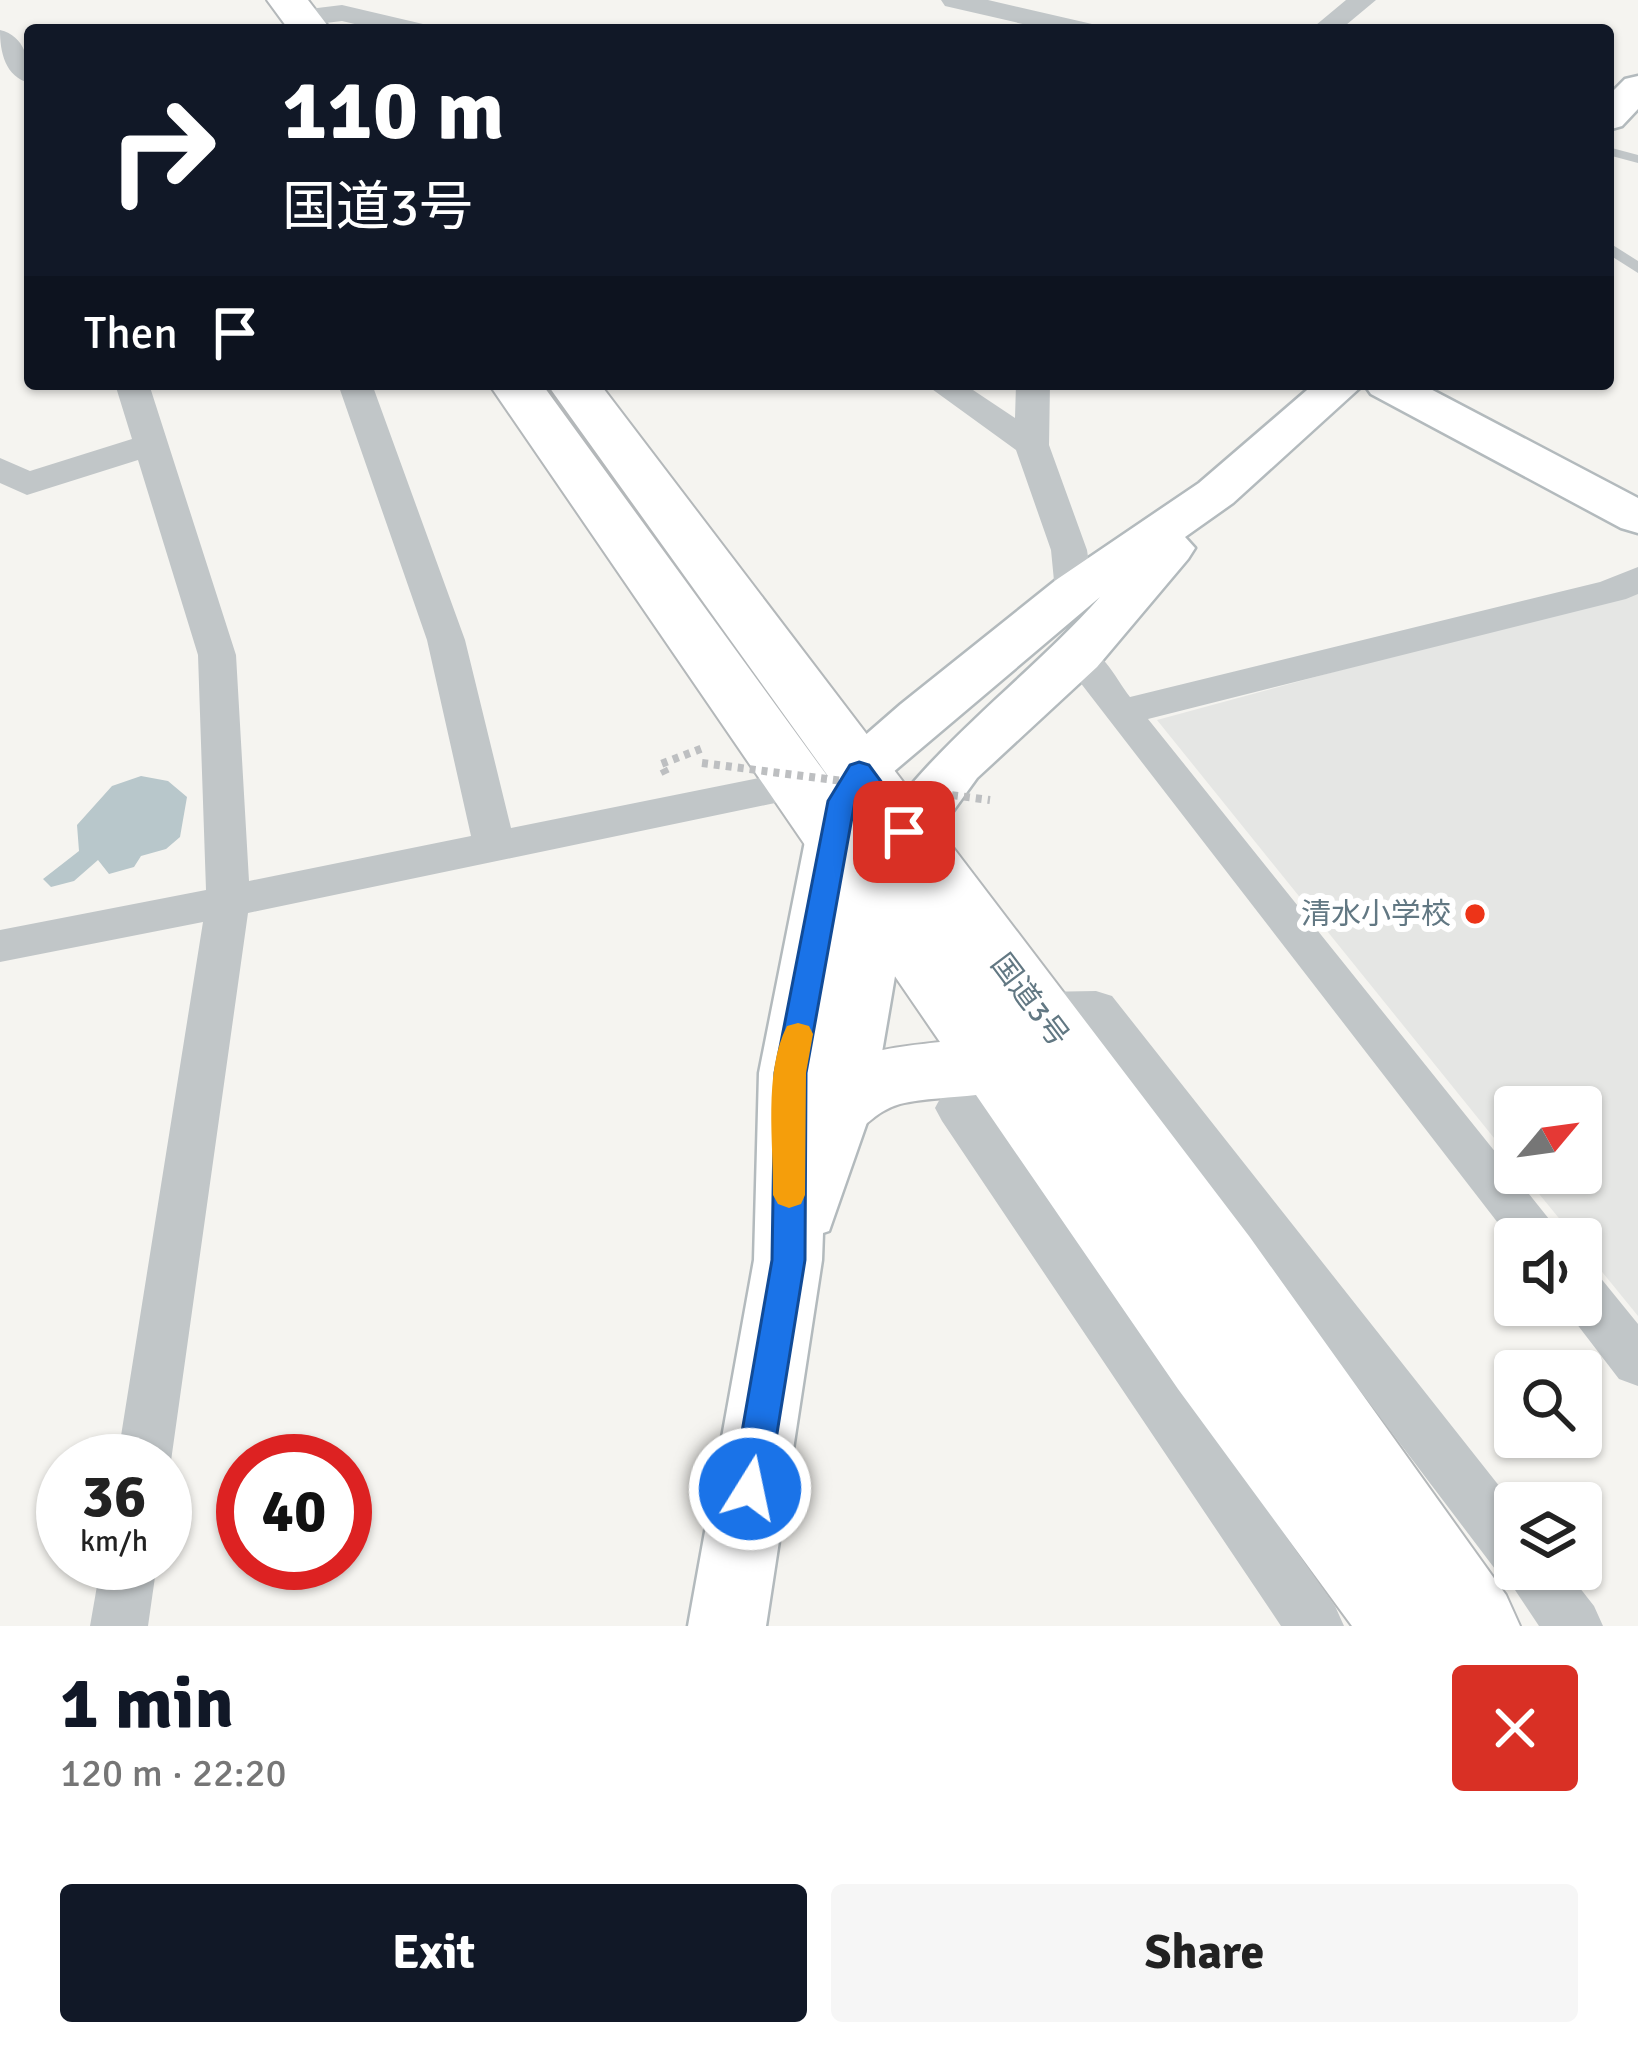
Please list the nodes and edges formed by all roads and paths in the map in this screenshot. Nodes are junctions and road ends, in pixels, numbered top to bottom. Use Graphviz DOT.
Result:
graph roads {
  1 [pos="954,0"];
  2 [pos="1358,1"];
  3 [pos="1041,17"];
  4 [pos="281,19"];
  5 [pos="389,24"];
  6 [pos="1330,24"];
  7 [pos="0,38"];
  8 [pos="24,68"];
  9 [pos="1638,87"];
  10 [pos="1614,111"];
  11 [pos="134,390"];
  12 [pos="357,390"];
  13 [pos="518,390"];
  14 [pos="577,390"];
  15 [pos="951,390"];
  16 [pos="1033,390"];
  17 [pos="1334,390"];
  18 [pos="1398,390"];
  19 [pos="152,444"];
  20 [pos="1032,445"];
  21 [pos="0,469"];
  22 [pos="1638,518"];
  23 [pos="1638,579"];
  24 [pos="1088,621"];
  25 [pos="1121,713"];
  26 [pos="920,716"];
  27 [pos="703,764"];
  28 [pos="796,764"];
  29 [pos="667,775"];
  30 [pos="990,800"];
  31 [pos="904,832"];
  32 [pos="494,845"];
  33 [pos="876,897"];
  34 [pos="228,901"];
  35 [pos="0,946"];
  36 [pos="1016,1036"];
  37 [pos="841,1105"];
  38 [pos="1523,1218"];
  39 [pos="788,1260"];
  40 [pos="1602,1318"];
  41 [pos="1638,1363"];
  42 [pos="148,1434"];
  43 [pos="1494,1523"];
  44 [pos="125,1590"];
  45 [pos="1546,1590"];
  46 [pos="1401,1607"];
  47 [pos="119,1626"];
  48 [pos="727,1626"];
  49 [pos="1574,1626"];
  1 -- 3 [label="street"];
  2 -- 6 [label="street"];
  4 -- 5 [label="street"];
  7 -- 8 [label="street"];
  9 -- 10 [label="street"];
  11 -- 19 [label="street"];
  12 -- 32 [label="street"];
  13 -- 28 [label="highway, 国道3号"];
  14 -- 28 [label="highway, 国道3号"];
  15 -- 20 [label="street"];
  16 -- 20 [label="street"];
  17 -- 24 [label="street"];
  18 -- 22 [label="street"];
  19 -- 21 [label="street"];
  19 -- 34 [label="street"];
  20 -- 24 [label="street"];
  23 -- 25 [label="street"];
  24 -- 25 [label="street"];
  24 -- 26 [label="street"];
  24 -- 28 [label="street"];
  24 -- 31 [label="street"];
  25 -- 38 [label="street"];
  26 -- 28 [label="street"];
  26 -- 28 [label="street"];
  27 -- 30 [label="path, bridge"];
  28 -- 29 [label="path"];
  28 -- 31 [label="highway, 国道3号"];
  28 -- 32 [label="street"];
  28 -- 33 [label="highway, 国道3号"];
  28 -- 39 [label="street"];
  31 -- 33 [label="street"];
  31 -- 36 [label="highway, 国道3号"];
  32 -- 34 [label="street"];
  33 -- 36 [label="highway, 国道3号"];
  33 -- 37 [label="street"];
  34 -- 35 [label="street"];
  34 -- 42 [label="street"];
  36 -- 37 [label="highway"];
  36 -- 43 [label="street"];
  36 -- 46 [label="highway, 国道3号"];
  37 -- 39 [label="street"];
  39 -- 48 [label="street"];
  40 -- 41 [label="street"];
  44 -- 47 [label="street"];
  45 -- 49 [label="street"];
}
